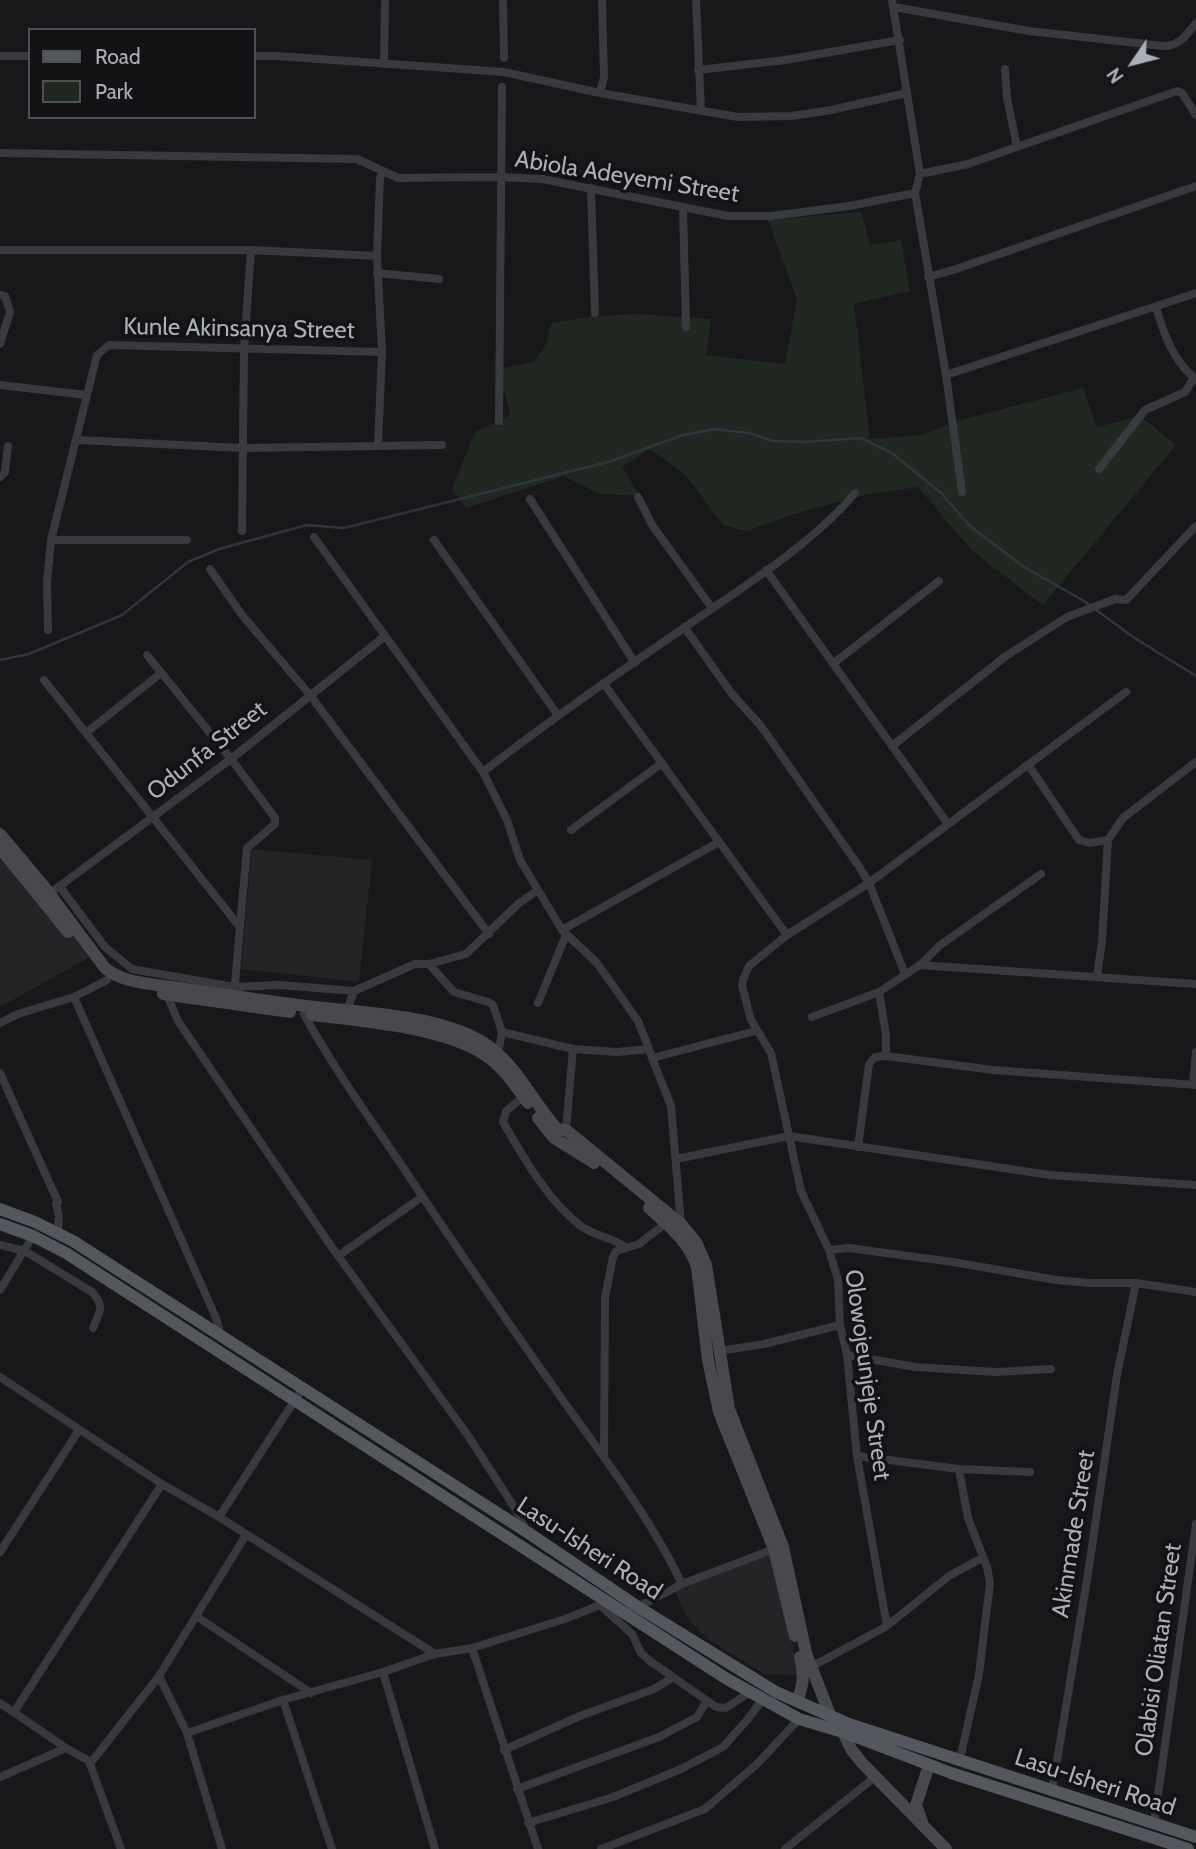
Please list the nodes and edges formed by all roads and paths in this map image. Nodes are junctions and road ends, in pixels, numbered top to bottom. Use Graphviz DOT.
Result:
graph roads {
  1 [pos="385,0"];
  2 [pos="503,0"];
  3 [pos="602,0"];
  4 [pos="696,0"];
  5 [pos="893,4"];
  6 [pos="1196,23"];
  7 [pos="900,40"];
  8 [pos="0,56"];
  9 [pos="28,56"];
  10 [pos="256,56"];
  11 [pos="504,58"];
  12 [pos="384,64"];
  13 [pos="1005,69"];
  14 [pos="698,70"];
  15 [pos="502,86"];
  16 [pos="600,93"];
  17 [pos="907,93"];
  18 [pos="701,111"];
  19 [pos="1196,115"];
  20 [pos="1017,147"];
  21 [pos="0,153"];
  22 [pos="383,173"];
  23 [pos="920,174"];
  24 [pos="500,177"];
  25 [pos="1196,186"];
  26 [pos="591,188"];
  27 [pos="915,193"];
  28 [pos="683,207"];
  29 [pos="0,250"];
  30 [pos="251,250"];
  31 [pos="377,256"];
  32 [pos="377,273"];
  33 [pos="928,277"];
  34 [pos="439,279"];
  35 [pos="1196,293"];
  36 [pos="0,295"];
  37 [pos="1156,307"];
  38 [pos="595,313"];
  39 [pos="686,327"];
  40 [pos="0,344"];
  41 [pos="244,349"];
  42 [pos="382,352"];
  43 [pos="946,375"];
  44 [pos="1195,379"];
  45 [pos="0,385"];
  46 [pos="86,395"];
  47 [pos="499,421"];
  48 [pos="77,440"];
  49 [pos="378,445"];
  50 [pos="442,445"];
  51 [pos="8,446"];
  52 [pos="243,448"];
  53 [pos="1099,469"];
  54 [pos="0,477"];
  55 [pos="961,492"];
  56 [pos="855,493"];
  57 [pos="638,497"];
  58 [pos="530,499"];
  59 [pos="1195,530"];
  60 [pos="242,531"];
  61 [pos="314,537"];
  62 [pos="51,540"];
  63 [pos="187,540"];
  64 [pos="434,540"];
  65 [pos="210,569"];
  66 [pos="766,570"];
  67 [pos="939,582"];
  68 [pos="712,608"];
  69 [pos="685,628"];
  70 [pos="48,630"];
  71 [pos="385,636"];
  72 [pos="147,656"];
  73 [pos="635,663"];
  74 [pos="834,663"];
  75 [pos="161,673"];
  76 [pos="44,680"];
  77 [pos="604,684"];
  78 [pos="1126,692"];
  79 [pos="310,695"];
  80 [pos="557,714"];
  81 [pos="86,733"];
  82 [pos="892,746"];
  83 [pos="231,759"];
  84 [pos="1196,762"];
  85 [pos="662,763"];
  86 [pos="1029,766"];
  87 [pos="483,772"];
  88 [pos="154,817"];
  89 [pos="948,824"];
  90 [pos="571,830"];
  91 [pos="0,834"];
  92 [pos="1108,840"];
  93 [pos="719,842"];
  94 [pos="0,848"];
  95 [pos="1041,874"];
  96 [pos="869,883"];
  97 [pos="538,890"];
  98 [pos="54,891"];
  99 [pos="239,926"];
  100 [pos="564,932"];
  101 [pos="489,934"];
  102 [pos="787,935"];
  103 [pos="429,964"];
  104 [pos="920,965"];
  105 [pos="905,974"];
  106 [pos="1097,976"];
  107 [pos="107,980"];
  108 [pos="1196,984"];
  109 [pos="312,988"];
  110 [pos="234,990"];
  111 [pos="354,990"];
  112 [pos="879,992"];
  113 [pos="167,995"];
  114 [pos="74,997"];
  115 [pos="538,1003"];
  116 [pos="306,1010"];
  117 [pos="347,1010"];
  118 [pos="812,1017"];
  119 [pos="0,1023"];
  120 [pos="756,1031"];
  121 [pos="502,1032"];
  122 [pos="573,1049"];
  123 [pos="1196,1052"];
  124 [pos="498,1054"];
  125 [pos="651,1054"];
  126 [pos="886,1056"];
  127 [pos="0,1073"];
  128 [pos="1194,1085"];
  129 [pos="523,1097"];
  130 [pos="566,1130"];
  131 [pos="789,1136"];
  132 [pos="858,1147"];
  133 [pos="676,1159"];
  134 [pos="1196,1185"];
  135 [pos="422,1197"];
  136 [pos="0,1209"];
  137 [pos="666,1223"];
  138 [pos="0,1224"];
  139 [pos="681,1224"];
  140 [pos="58,1233"];
  141 [pos="33,1236"];
  142 [pos="0,1245"];
  143 [pos="625,1247"];
  144 [pos="829,1250"];
  145 [pos="25,1251"];
  146 [pos="338,1256"];
  147 [pos="1136,1283"];
  148 [pos="0,1290"];
  149 [pos="1196,1293"];
  150 [pos="840,1325"];
  151 [pos="93,1328"];
  152 [pos="221,1336"];
  153 [pos="719,1351"];
  154 [pos="847,1355"];
  155 [pos="1051,1369"];
  156 [pos="0,1377"];
  157 [pos="299,1394"];
  158 [pos="79,1430"];
  159 [pos="604,1455"];
  160 [pos="857,1457"];
  161 [pos="959,1469"];
  162 [pos="1030,1472"];
  163 [pos="162,1485"];
  164 [pos="219,1517"];
  165 [pos="1196,1524"];
  166 [pos="527,1532"];
  167 [pos="246,1535"];
  168 [pos="774,1549"];
  169 [pos="0,1552"];
  170 [pos="982,1558"];
  171 [pos="682,1584"];
  172 [pos="603,1603"];
  173 [pos="638,1607"];
  174 [pos="196,1616"];
  175 [pos="887,1626"];
  176 [pos="472,1648"];
  177 [pos="435,1654"];
  178 [pos="810,1667"];
  179 [pos="383,1672"];
  180 [pos="159,1676"];
  181 [pos="672,1678"];
  182 [pos="750,1692"];
  183 [pos="311,1693"];
  184 [pos="763,1699"];
  185 [pos="283,1700"];
  186 [pos="797,1700"];
  187 [pos="707,1701"];
  188 [pos="0,1703"];
  189 [pos="14,1712"];
  190 [pos="830,1715"];
  191 [pos="799,1719"];
  192 [pos="843,1732"];
  193 [pos="187,1733"];
  194 [pos="66,1748"];
  195 [pos="504,1750"];
  196 [pos="960,1759"];
  197 [pos="89,1761"];
  198 [pos="929,1765"];
  199 [pos="0,1777"];
  200 [pos="875,1777"];
  201 [pos="517,1789"];
  202 [pos="1052,1791"];
  203 [pos="528,1823"];
  204 [pos="1154,1824"];
  205 [pos="923,1826"];
  206 [pos="1196,1837"];
  207 [pos="121,1849"];
  208 [pos="222,1849"];
  209 [pos="332,1849"];
  210 [pos="435,1849"];
  211 [pos="538,1849"];
  212 [pos="601,1849"];
  213 [pos="785,1849"];
  214 [pos="946,1849"];
  215 [pos="1188,1849"];
  1 -- 12 [label="street"];
  2 -- 11 [label="street"];
  3 -- 16 [label="street"];
  4 -- 14 [label="street"];
  5 -- 6 [label="street"];
  5 -- 7 [label="street"];
  7 -- 14 [label="street"];
  7 -- 17 [label="street"];
  8 -- 9 [label="street"];
  10 -- 12 [label="street"];
  12 -- 16 [label="street"];
  13 -- 20 [label="street"];
  14 -- 18 [label="street"];
  15 -- 24 [label="street"];
  16 -- 18 [label="street"];
  17 -- 18 [label="street"];
  17 -- 23 [label="street"];
  19 -- 20 [label="street"];
  20 -- 23 [label="street"];
  21 -- 22 [label="street, Abiola Adeyemi Street"];
  22 -- 24 [label="street, Abiola Adeyemi Street"];
  22 -- 31 [label="street"];
  23 -- 27 [label="street"];
  24 -- 26 [label="street, Abiola Adeyemi Street"];
  24 -- 47 [label="street"];
  25 -- 33 [label="street"];
  26 -- 28 [label="street, Abiola Adeyemi Street"];
  26 -- 38 [label="street"];
  27 -- 28 [label="street, Abiola Adeyemi Street"];
  27 -- 33 [label="street"];
  28 -- 39 [label="street"];
  29 -- 30 [label="street"];
  30 -- 31 [label="street"];
  30 -- 41 [label="street"];
  31 -- 32 [label="street"];
  32 -- 34 [label="street"];
  32 -- 42 [label="street"];
  33 -- 43 [label="street"];
  35 -- 37 [label="street"];
  36 -- 40 [label="street"];
  37 -- 43 [label="street"];
  37 -- 44 [label="street"];
  41 -- 42 [label="street, Kunle Akinsanya Street"];
  41 -- 46 [label="street, Kunle Akinsanya Street"];
  41 -- 52 [label="street"];
  42 -- 49 [label="street"];
  43 -- 55 [label="street"];
  44 -- 53 [label="street"];
  45 -- 46 [label="street"];
  46 -- 48 [label="street, Kunle Akinsanya Street"];
  48 -- 52 [label="street"];
  48 -- 62 [label="street, Kunle Akinsanya Street"];
  49 -- 50 [label="street"];
  49 -- 52 [label="street"];
  51 -- 54 [label="street"];
  52 -- 60 [label="street"];
  56 -- 66 [label="street"];
  57 -- 68 [label="street"];
  58 -- 73 [label="street"];
  59 -- 82 [label="street"];
  61 -- 71 [label="street"];
  62 -- 63 [label="street"];
  62 -- 70 [label="street, Kunle Akinsanya Street"];
  64 -- 80 [label="street"];
  65 -- 79 [label="street"];
  66 -- 68 [label="street"];
  66 -- 74 [label="street"];
  67 -- 74 [label="street"];
  68 -- 69 [label="street"];
  69 -- 73 [label="street"];
  69 -- 96 [label="street"];
  71 -- 79 [label="street, Odunfa Street"];
  71 -- 87 [label="street"];
  72 -- 75 [label="street"];
  73 -- 77 [label="street"];
  74 -- 82 [label="street"];
  75 -- 81 [label="street"];
  75 -- 83 [label="street"];
  76 -- 81 [label="street"];
  77 -- 80 [label="street"];
  77 -- 85 [label="street"];
  78 -- 86 [label="street"];
  79 -- 83 [label="street, Odunfa Street"];
  79 -- 101 [label="street"];
  80 -- 87 [label="street"];
  81 -- 88 [label="street"];
  82 -- 89 [label="street"];
  83 -- 88 [label="street, Odunfa Street"];
  83 -- 99 [label="street"];
  84 -- 92 [label="street"];
  85 -- 90 [label="street"];
  85 -- 93 [label="street"];
  86 -- 89 [label="street"];
  86 -- 92 [label="street"];
  87 -- 97 [label="street"];
  88 -- 98 [label="street, Odunfa Street"];
  88 -- 99 [label="street"];
  89 -- 96 [label="street"];
  91 -- 98 [label="main road"];
  92 -- 106 [label="street"];
  93 -- 100 [label="street"];
  93 -- 102 [label="street"];
  94 -- 107 [label="main road"];
  95 -- 104 [label="street"];
  96 -- 102 [label="street"];
  96 -- 105 [label="street"];
  97 -- 100 [label="street"];
  97 -- 101 [label="street"];
  98 -- 110 [label="main road"];
  99 -- 110 [label="street"];
  100 -- 115 [label="street"];
  100 -- 125 [label="street"];
  101 -- 103 [label="street"];
  102 -- 120 [label="street, Olowojeunjeje Street"];
  103 -- 111 [label="street"];
  103 -- 121 [label="street"];
  104 -- 105 [label="street"];
  104 -- 106 [label="street"];
  105 -- 112 [label="street"];
  106 -- 108 [label="street"];
  107 -- 113 [label="main road"];
  107 -- 114 [label="street"];
  109 -- 110 [label="street"];
  109 -- 111 [label="street"];
  109 -- 116 [label="street"];
  110 -- 116 [label="main road"];
  111 -- 117 [label="street"];
  112 -- 118 [label="street"];
  112 -- 126 [label="street"];
  113 -- 116 [label="main road"];
  113 -- 146 [label="street"];
  114 -- 119 [label="street"];
  114 -- 152 [label="street"];
  116 -- 117 [label="main road"];
  116 -- 129 [label="main road"];
  116 -- 135 [label="street"];
  117 -- 124 [label="main road"];
  120 -- 125 [label="street"];
  120 -- 131 [label="street, Olowojeunjeje Street"];
  121 -- 122 [label="street"];
  121 -- 124 [label="street"];
  122 -- 125 [label="street"];
  122 -- 130 [label="street"];
  123 -- 128 [label="street"];
  124 -- 130 [label="main road"];
  125 -- 133 [label="street"];
  126 -- 128 [label="street"];
  126 -- 132 [label="street"];
  127 -- 140 [label="street"];
  129 -- 137 [label="main road"];
  129 -- 143 [label="street"];
  130 -- 139 [label="main road"];
  131 -- 132 [label="street"];
  131 -- 133 [label="street"];
  131 -- 144 [label="street, Olowojeunjeje Street"];
  132 -- 134 [label="street"];
  133 -- 139 [label="street"];
  135 -- 146 [label="street"];
  135 -- 159 [label="street"];
  136 -- 140 [label="main road, Lasu-Isheri Road"];
  137 -- 143 [label="street"];
  137 -- 168 [label="main road"];
  138 -- 141 [label="main road, Lasu-Isheri Road"];
  139 -- 153 [label="main road"];
  140 -- 152 [label="main road, Lasu-Isheri Road"];
  141 -- 145 [label="street"];
  141 -- 157 [label="main road, Lasu-Isheri Road"];
  142 -- 145 [label="street"];
  143 -- 159 [label="street"];
  144 -- 147 [label="street"];
  144 -- 150 [label="street, Olowojeunjeje Street"];
  145 -- 148 [label="street"];
  145 -- 151 [label="street"];
  146 -- 166 [label="street"];
  147 -- 149 [label="street"];
  147 -- 202 [label="street, Akinmade Street"];
  150 -- 153 [label="street"];
  150 -- 154 [label="street, Olowojeunjeje Street"];
  152 -- 157 [label="main road, Lasu-Isheri Road"];
  153 -- 178 [label="main road"];
  154 -- 155 [label="street"];
  154 -- 160 [label="street, Olowojeunjeje Street"];
  156 -- 158 [label="street"];
  157 -- 164 [label="street"];
  157 -- 166 [label="main road, Lasu-Isheri Road"];
  157 -- 172 [label="main road, Lasu-Isheri Road"];
  158 -- 163 [label="street"];
  158 -- 169 [label="street"];
  159 -- 171 [label="street"];
  160 -- 161 [label="street"];
  160 -- 175 [label="street, Olowojeunjeje Street"];
  161 -- 162 [label="street"];
  161 -- 170 [label="street"];
  163 -- 164 [label="street"];
  163 -- 189 [label="street"];
  164 -- 167 [label="street"];
  165 -- 204 [label="street, Olabisi Oliatan Street"];
  166 -- 173 [label="main road, Lasu-Isheri Road"];
  167 -- 174 [label="street"];
  167 -- 177 [label="street"];
  168 -- 171 [label="street"];
  168 -- 186 [label="main road"];
  170 -- 175 [label="street"];
  170 -- 196 [label="street"];
  171 -- 173 [label="street"];
  172 -- 176 [label="street"];
  172 -- 181 [label="street"];
  172 -- 182 [label="main road, Lasu-Isheri Road"];
  173 -- 186 [label="main road, Lasu-Isheri Road"];
  174 -- 180 [label="street"];
  174 -- 183 [label="street"];
  175 -- 178 [label="street"];
  176 -- 177 [label="street"];
  176 -- 195 [label="street"];
  177 -- 179 [label="street"];
  178 -- 190 [label="main road"];
  179 -- 183 [label="street"];
  179 -- 210 [label="street"];
  180 -- 193 [label="street"];
  180 -- 197 [label="street"];
  181 -- 187 [label="street"];
  181 -- 195 [label="street"];
  182 -- 184 [label="main road, Lasu-Isheri Road"];
  182 -- 187 [label="street"];
  183 -- 185 [label="street"];
  184 -- 191 [label="main road, Lasu-Isheri Road"];
  184 -- 203 [label="street"];
  185 -- 193 [label="street"];
  185 -- 209 [label="street"];
  186 -- 190 [label="main road, Lasu-Isheri Road"];
  187 -- 201 [label="street"];
  188 -- 189 [label="street"];
  189 -- 194 [label="street"];
  190 -- 196 [label="main road, Lasu-Isheri Road"];
  191 -- 192 [label="main road, Lasu-Isheri Road"];
  191 -- 212 [label="street"];
  192 -- 198 [label="main road, Lasu-Isheri Road"];
  192 -- 200 [label="main road"];
  193 -- 208 [label="street"];
  194 -- 197 [label="street"];
  194 -- 199 [label="street"];
  195 -- 201 [label="street"];
  196 -- 202 [label="main road, Lasu-Isheri Road"];
  197 -- 207 [label="street"];
  198 -- 205 [label="main road"];
  198 -- 215 [label="main road, Lasu-Isheri Road"];
  200 -- 205 [label="main road"];
  200 -- 213 [label="street"];
  201 -- 203 [label="street"];
  202 -- 204 [label="main road, Lasu-Isheri Road"];
  203 -- 211 [label="street"];
  204 -- 206 [label="main road, Lasu-Isheri Road"];
  205 -- 214 [label="main road"];
}
